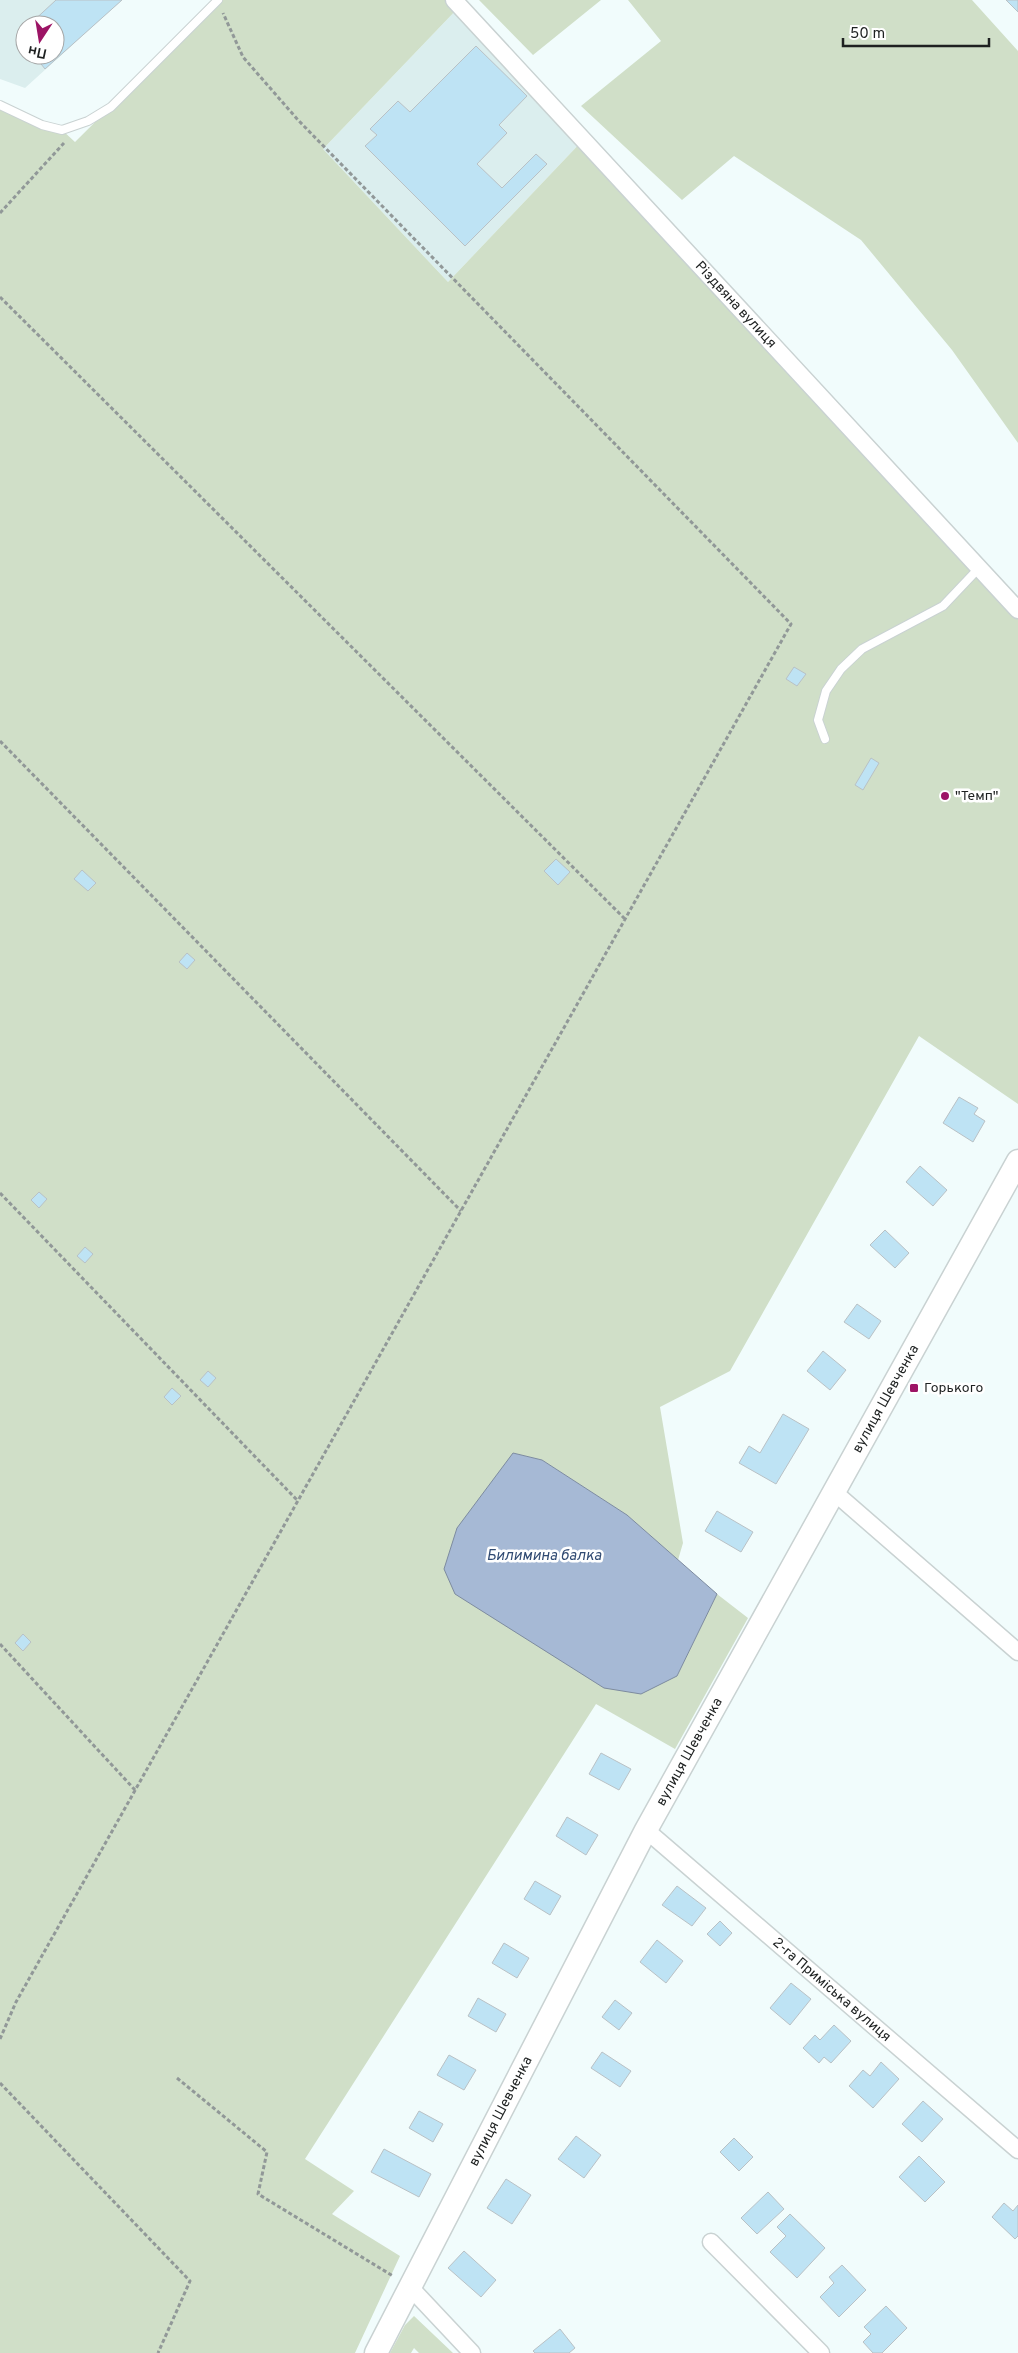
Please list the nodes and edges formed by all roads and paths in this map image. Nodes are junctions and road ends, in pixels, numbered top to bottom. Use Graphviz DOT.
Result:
graph roads {
  1 [pos="218,0"];
  2 [pos="454,0"];
  3 [pos="221,8"];
  4 [pos="0,105"];
  5 [pos="88,121"];
  6 [pos="0,213"];
  7 [pos="0,297"];
  8 [pos="979,568"];
  9 [pos="1018,610"];
  10 [pos="825,739"];
  11 [pos="0,741"];
  12 [pos="625,919"];
  13 [pos="1018,1162"];
  14 [pos="0,1194"];
  15 [pos="461,1211"];
  16 [pos="834,1492"];
  17 [pos="298,1501"];
  18 [pos="0,1644"];
  19 [pos="1018,1652"];
  20 [pos="135,1790"];
  21 [pos="646,1830"];
  22 [pos="0,2039"];
  23 [pos="177,2078"];
  24 [pos="0,2083"];
  25 [pos="1018,2150"];
  26 [pos="711,2242"];
  27 [pos="409,2286"];
  28 [pos="158,2353"];
  29 [pos="376,2353"];
  30 [pos="472,2353"];
  31 [pos="821,2353"];
  1 -- 5 [label="lane"];
  2 -- 8 [label="street, Різдвяна вулиця"];
  3 -- 12 [label="path"];
  4 -- 5 [label="lane"];
  5 -- 6 [label="path"];
  7 -- 12 [label="path"];
  8 -- 9 [label="street, Різдвяна вулиця"];
  8 -- 10 [label="lane"];
  11 -- 15 [label="path"];
  12 -- 15 [label="path"];
  13 -- 16 [label="street, вулиця Шевченка"];
  14 -- 17 [label="path"];
  15 -- 17 [label="path"];
  16 -- 19 [label="street"];
  16 -- 21 [label="street, вулиця Шевченка"];
  17 -- 20 [label="path"];
  18 -- 20 [label="path"];
  20 -- 22 [label="path"];
  21 -- 25 [label="street, 2-га Приміська вулиця"];
  21 -- 27 [label="street, вулиця Шевченка"];
  23 -- 27 [label="path"];
  24 -- 28 [label="path"];
  26 -- 31 [label="street"];
  27 -- 29 [label="street, вулиця Шевченка"];
  27 -- 30 [label="street"];
}
